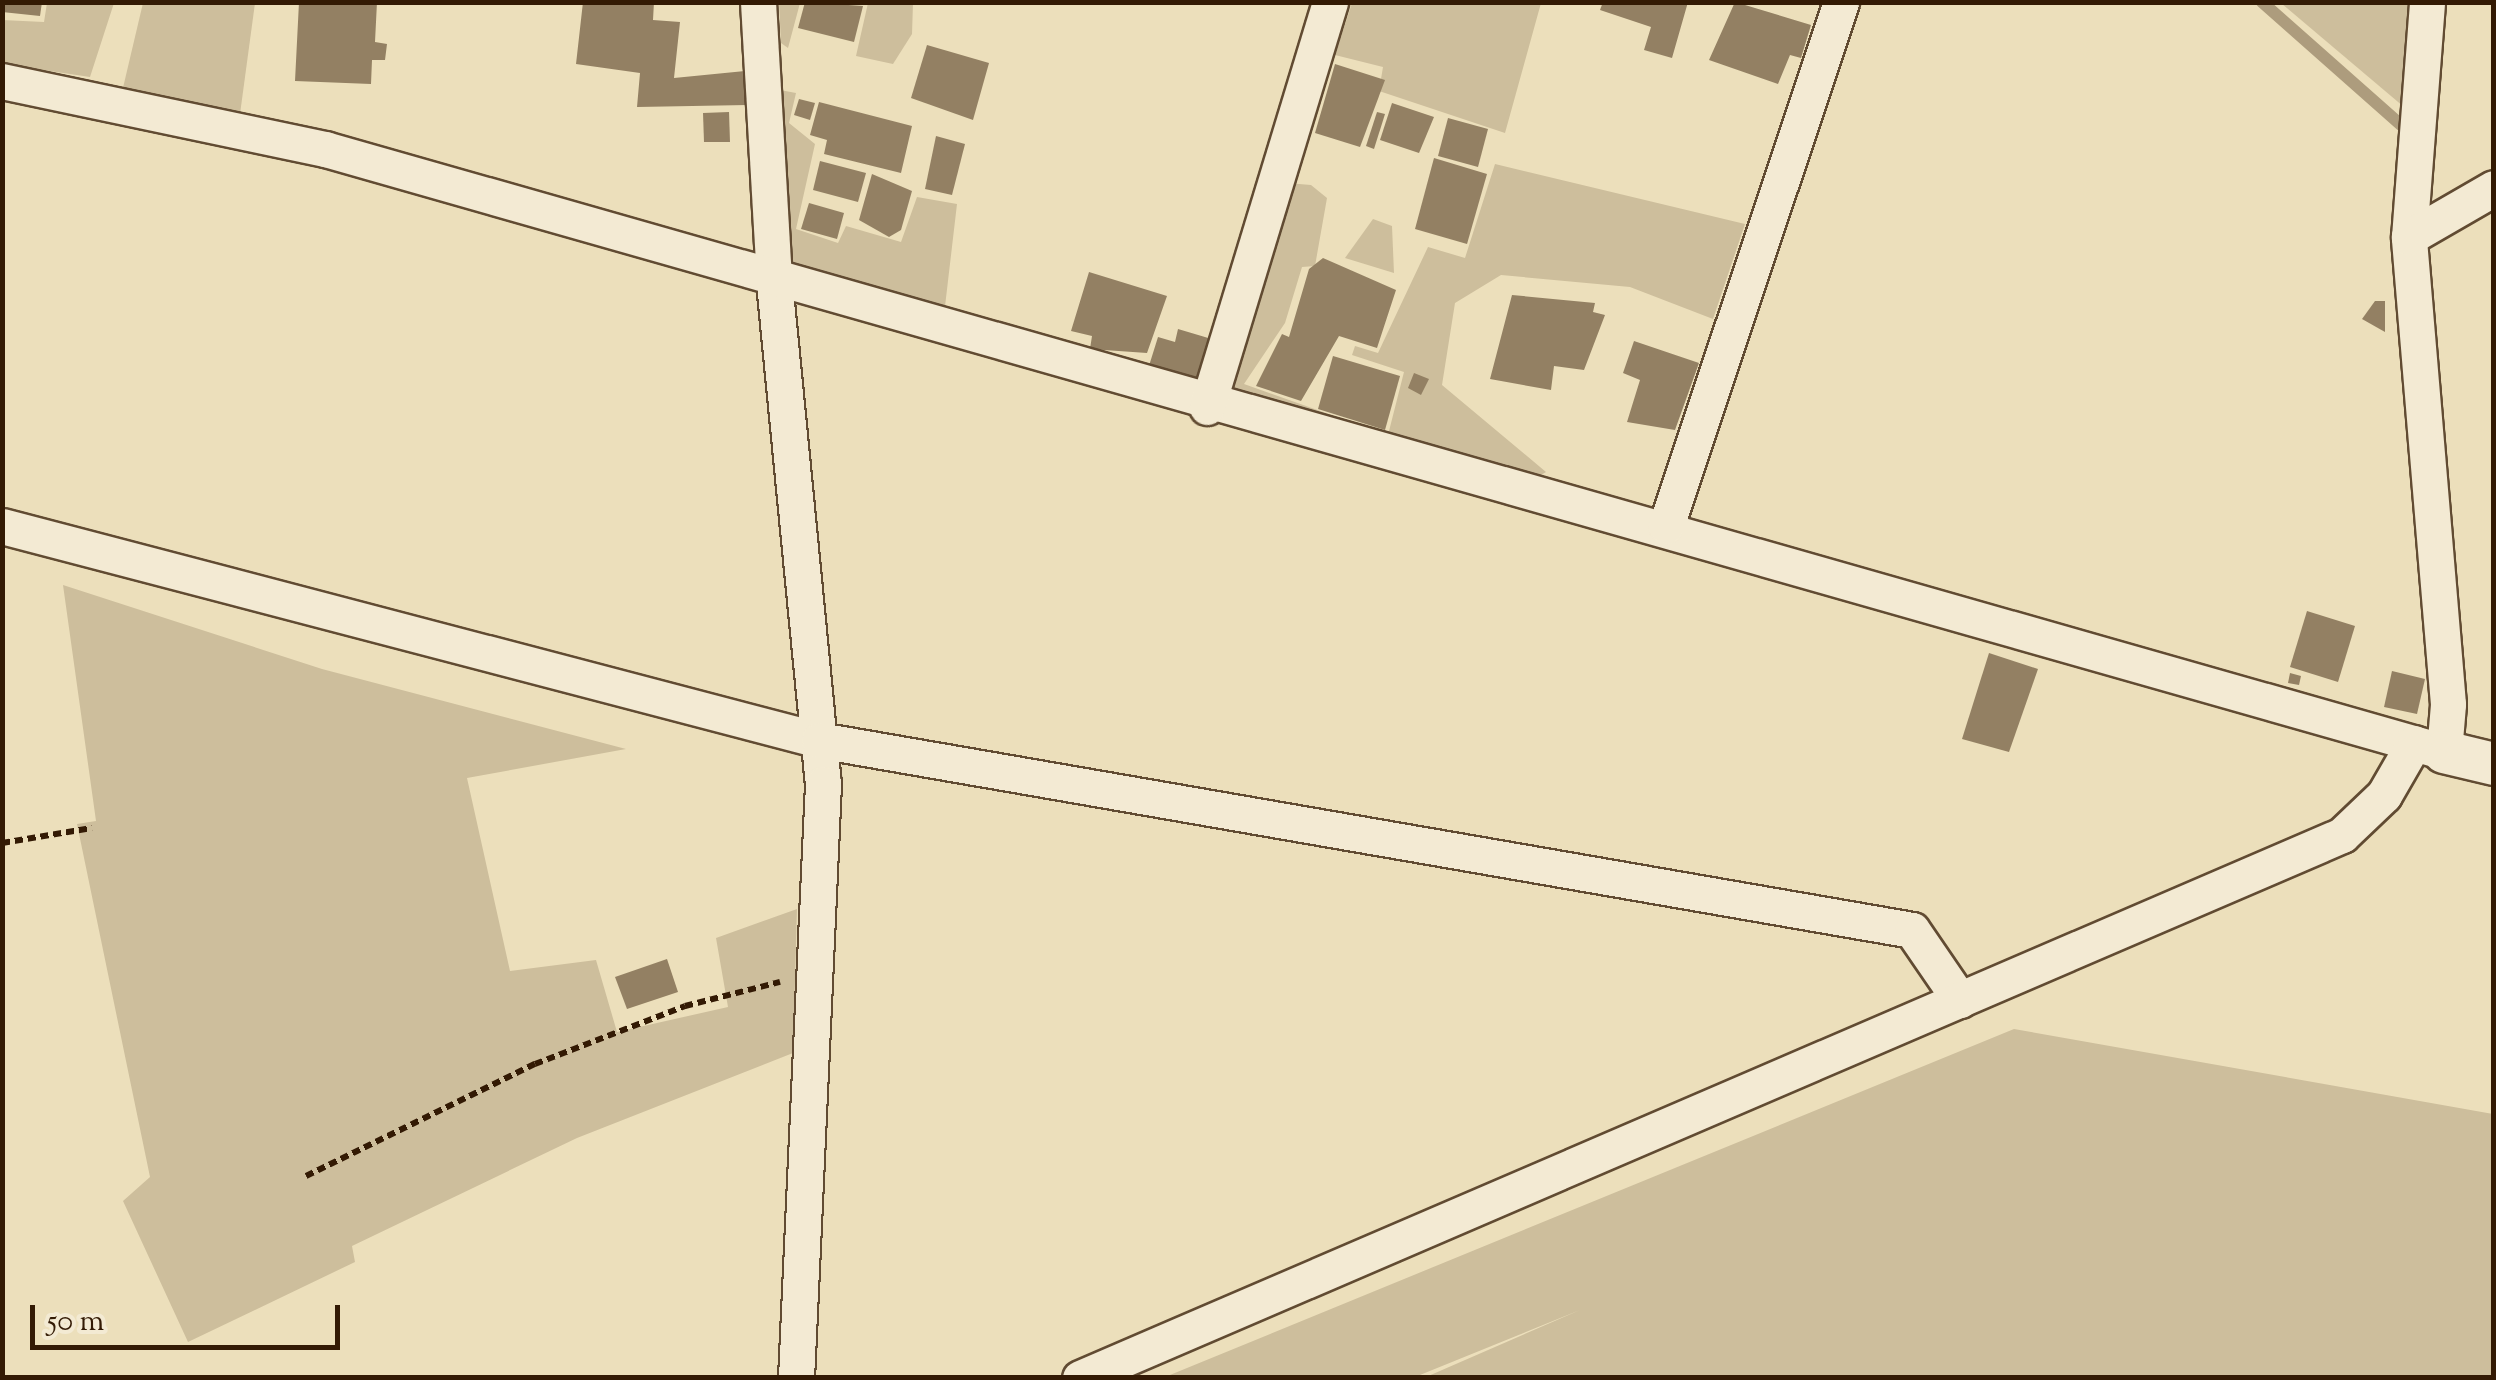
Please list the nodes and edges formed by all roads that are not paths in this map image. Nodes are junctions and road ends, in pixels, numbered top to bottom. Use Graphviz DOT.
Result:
graph roads {
  1 [pos="758,2"];
  2 [pos="1330,2"];
  3 [pos="1841,2"];
  4 [pos="2427,2"];
  5 [pos="2,81"];
  6 [pos="2494,188"];
  7 [pos="2409,237"];
  8 [pos="774,282"];
  9 [pos="1207,407"];
  10 [pos="2,526"];
  11 [pos="1666,526"];
  12 [pos="819,740"];
  13 [pos="2429,747"];
  14 [pos="2494,764"];
  15 [pos="1960,1000"];
  16 [pos="796,1378"];
  17 [pos="1080,1378"];
  1 -- 8 [label="street"];
  2 -- 9 [label="street"];
  3 -- 11 [label="street"];
  4 -- 7 [label="street"];
  5 -- 8 [label="street"];
  6 -- 7 [label="street"];
  7 -- 13 [label="street"];
  8 -- 9 [label="street"];
  8 -- 12 [label="street"];
  9 -- 11 [label="street"];
  10 -- 12 [label="street"];
  11 -- 13 [label="street"];
  12 -- 15 [label="street"];
  12 -- 16 [label="street"];
  13 -- 14 [label="street"];
  13 -- 15 [label="street"];
  15 -- 17 [label="street"];
}
